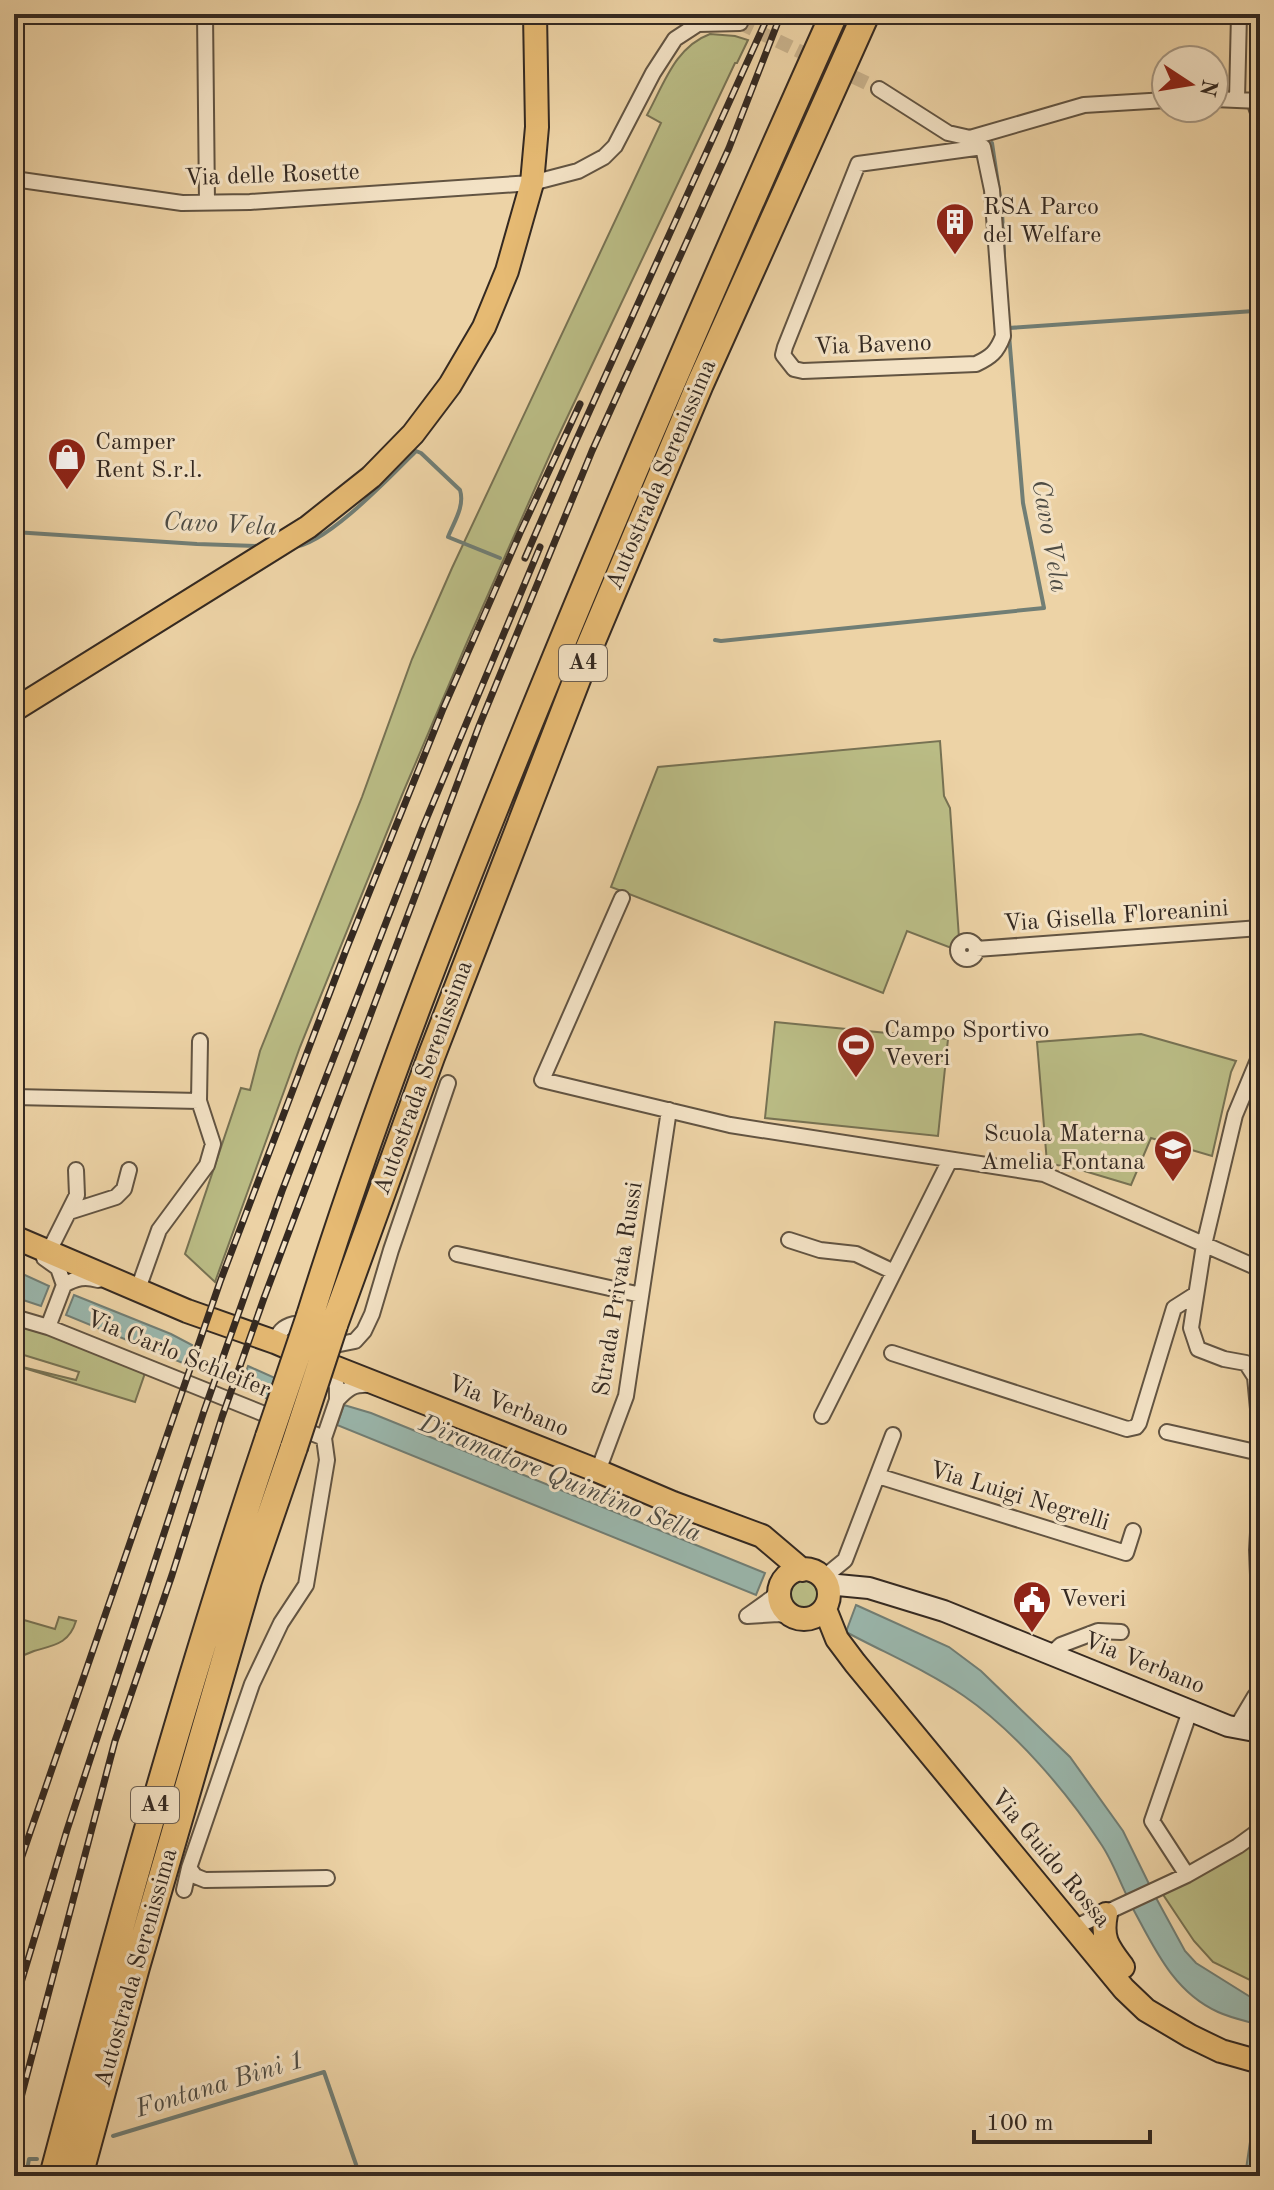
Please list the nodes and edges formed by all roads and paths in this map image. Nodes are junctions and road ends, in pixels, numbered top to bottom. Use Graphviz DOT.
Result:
graph roads {
  1 [pos="205,14"];
  2 [pos="535,14"];
  3 [pos="834,14"];
  4 [pos="866,14"];
  5 [pos="1239,14"];
  6 [pos="740,23"];
  7 [pos="879,89"];
  8 [pos="1230,99"];
  9 [pos="1237,99"];
  10 [pos="1150,101"];
  11 [pos="1257,101"];
  12 [pos="826,106"];
  13 [pos="1260,118"];
  14 [pos="983,141"];
  15 [pos="14,179"];
  16 [pos="532,183"];
  17 [pos="207,203"];
  18 [pos="607,641"];
  19 [pos="14,710"];
  20 [pos="622,898"];
  21 [pos="1260,928"];
  22 [pos="976,949"];
  23 [pos="472,981"];
  24 [pos="200,1041"];
  25 [pos="431,1057"];
  26 [pos="1259,1061"];
  27 [pos="448,1083"];
  28 [pos="14,1097"];
  29 [pos="199,1101"];
  30 [pos="669,1110"];
  31 [pos="950,1160"];
  32 [pos="76,1170"];
  33 [pos="129,1170"];
  34 [pos="69,1212"];
  35 [pos="14,1238"];
  36 [pos="789,1240"];
  37 [pos="1204,1245"];
  38 [pos="49,1251"];
  39 [pos="457,1254"];
  40 [pos="1260,1269"];
  41 [pos="894,1272"];
  42 [pos="64,1285"];
  43 [pos="134,1287"];
  44 [pos="1196,1294"];
  45 [pos="641,1295"];
  46 [pos="14,1317"];
  47 [pos="50,1321"];
  48 [pos="331,1328"];
  49 [pos="275,1342"];
  50 [pos="892,1353"];
  51 [pos="324,1363"];
  52 [pos="355,1374"];
  53 [pos="1258,1375"];
  54 [pos="377,1383"];
  55 [pos="337,1400"];
  56 [pos="822,1416"];
  57 [pos="1260,1430"];
  58 [pos="326,1432"];
  59 [pos="1167,1432"];
  60 [pos="893,1435"];
  61 [pos="1260,1453"];
  62 [pos="598,1471"];
  63 [pos="878,1476"];
  64 [pos="1260,1499"];
  65 [pos="1133,1531"];
  66 [pos="803,1581"];
  67 [pos="809,1615"];
  68 [pos="1260,1624"];
  69 [pos="1121,1632"];
  70 [pos="1051,1654"];
  71 [pos="1260,1694"];
  72 [pos="1190,1711"];
  73 [pos="1236,1728"];
  74 [pos="1260,1732"];
  75 [pos="1260,1830"];
  76 [pos="189,1868"];
  77 [pos="1187,1875"];
  78 [pos="327,1878"];
  79 [pos="184,1890"];
  80 [pos="1106,1914"];
  81 [pos="1073,1928"];
  82 [pos="1169,2023"];
  83 [pos="1256,2061"];
  84 [pos="53,2176"];
  85 [pos="79,2176"];
  1 -- 17 [label="street"];
  2 -- 16 [label="main road"];
  3 -- 48 [label="highway, Autostrada Serenissima / A4"];
  4 -- 12 [label="highway, Autostrada Serenissima / A4"];
  5 -- 9 [label="street"];
  6 -- 16 [label="street, Via delle Rosette"];
  7 -- 14 [label="street"];
  8 -- 9 [label="street"];
  9 -- 11 [label="street"];
  10 -- 14 [label="street"];
  11 -- 13 [label="street"];
  12 -- 18 [label="highway"];
  12 -- 25 [label="highway, Autostrada Serenissima / A4"];
  14 -- 14 [label="street, Via Baveno"];
  15 -- 17 [label="street, Via delle Rosette"];
  16 -- 17 [label="street, Via delle Rosette"];
  16 -- 19 [label="main road"];
  20 -- 30 [label="street"];
  21 -- 22 [label="street, Via Gisella Floreanini"];
  23 -- 25 [label="highway"];
  24 -- 29 [label="street"];
  25 -- 48 [label="highway, Autostrada Serenissima / A4"];
  26 -- 37 [label="street"];
  27 -- 48 [label="street"];
  28 -- 29 [label="street"];
  29 -- 43 [label="street"];
  30 -- 31 [label="street"];
  30 -- 45 [label="street, Strada Privata Russi"];
  31 -- 37 [label="street"];
  31 -- 41 [label="street"];
  32 -- 34 [label="street"];
  33 -- 34 [label="street"];
  34 -- 38 [label="street"];
  35 -- 38 [label="main road, Via Verbano"];
  35 -- 42 [label="street"];
  36 -- 41 [label="street"];
  37 -- 40 [label="street"];
  37 -- 44 [label="street"];
  38 -- 43 [label="main road, Via Verbano"];
  39 -- 45 [label="street"];
  41 -- 56 [label="street"];
  42 -- 43 [label="street"];
  42 -- 47 [label="street"];
  43 -- 49 [label="main road, Via Verbano"];
  44 -- 50 [label="street"];
  44 -- 53 [label="street"];
  45 -- 62 [label="street, Strada Privata Russi"];
  46 -- 47 [label="street, Via Carlo Schleifer"];
  47 -- 58 [label="street, Via Carlo Schleifer"];
  48 -- 49 [label="street"];
  48 -- 52 [label="street"];
  48 -- 84 [label="highway, Autostrada Serenissima / A4, bridge"];
  48 -- 85 [label="highway, Autostrada Serenissima / A4, bridge"];
  49 -- 51 [label="main road, Via Verbano"];
  51 -- 52 [label="main road, Via Verbano"];
  51 -- 55 [label="street"];
  52 -- 54 [label="main road, Via Verbano"];
  53 -- 57 [label="street"];
  54 -- 55 [label="street"];
  54 -- 62 [label="main road, Via Verbano"];
  55 -- 58 [label="street"];
  58 -- 76 [label="street"];
  59 -- 61 [label="street"];
  60 -- 63 [label="street"];
  62 -- 66 [label="main road, Via Verbano"];
  63 -- 65 [label="street, Via Luigi Negrelli"];
  63 -- 66 [label="street"];
  64 -- 68 [label="street"];
  66 -- 67 [label="main road"];
  66 -- 67 [label="main road"];
  66 -- 67 [label="street"];
  66 -- 70 [label="street, Via Verbano"];
  67 -- 81 [label="main road, Via Guido Rossa"];
  69 -- 70 [label="street"];
  70 -- 72 [label="street, Via Verbano"];
  71 -- 73 [label="street"];
  72 -- 73 [label="street, Via Verbano"];
  72 -- 77 [label="street"];
  73 -- 74 [label="street, Via Verbano"];
  75 -- 77 [label="street"];
  76 -- 78 [label="street"];
  76 -- 79 [label="street"];
  77 -- 80 [label="street"];
  80 -- 81 [label="street"];
  80 -- 82 [label="main road"];
  81 -- 82 [label="main road, Via Guido Rossa"];
  82 -- 83 [label="main road, Via Guido Rossa"];
}
